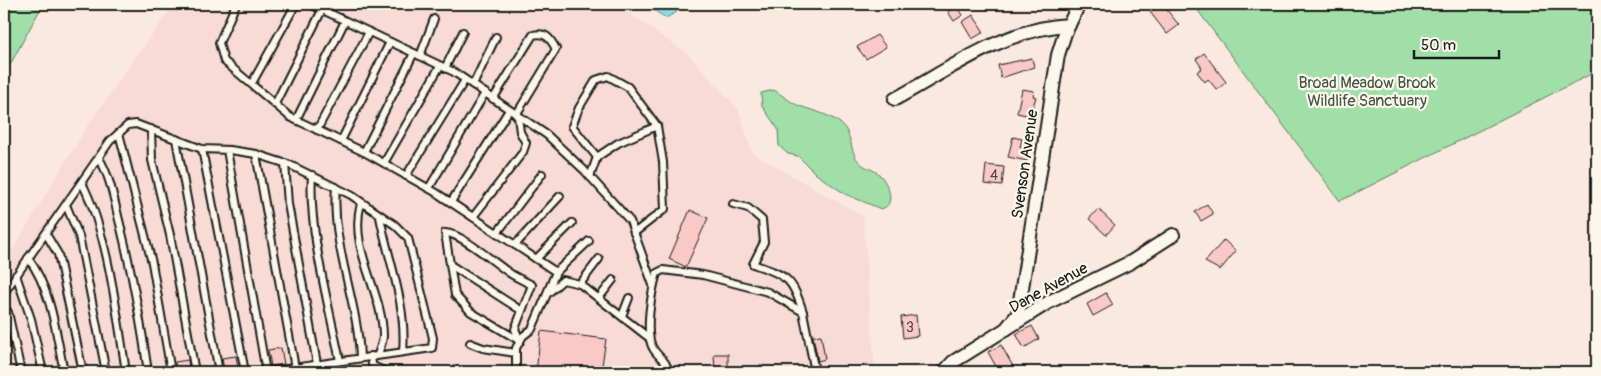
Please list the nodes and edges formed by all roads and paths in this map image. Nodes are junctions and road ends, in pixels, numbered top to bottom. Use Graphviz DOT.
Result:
graph roads {
  1 [pos="236,4"];
  2 [pos="296,4"];
  3 [pos="310,4"];
  4 [pos="1079,4"];
  5 [pos="322,10"];
  6 [pos="434,19"];
  7 [pos="345,21"];
  8 [pos="1069,25"];
  9 [pos="369,32"];
  10 [pos="463,32"];
  11 [pos="496,37"];
  12 [pos="390,42"];
  13 [pos="417,54"];
  14 [pos="443,67"];
  15 [pos="465,80"];
  16 [pos="252,83"];
  17 [pos="473,85"];
  18 [pos="485,93"];
  19 [pos="493,99"];
  20 [pos="896,99"];
  21 [pos="275,104"];
  22 [pos="509,110"];
  23 [pos="517,116"];
  24 [pos="296,120"];
  25 [pos="658,126"];
  26 [pos="151,129"];
  27 [pos="317,130"];
  28 [pos="119,133"];
  29 [pos="176,139"];
  30 [pos="341,142"];
  31 [pos="202,149"];
  32 [pos="227,150"];
  33 [pos="364,152"];
  34 [pos="256,154"];
  35 [pos="99,158"];
  36 [pos="597,158"];
  37 [pos="285,163"];
  38 [pos="384,164"];
  39 [pos="542,174"];
  40 [pos="312,175"];
  41 [pos="406,176"];
  42 [pos="590,177"];
  43 [pos="82,182"];
  44 [pos="336,187"];
  45 [pos="428,188"];
  46 [pos="560,196"];
  47 [pos="451,202"];
  48 [pos="361,203"];
  49 [pos="733,204"];
  50 [pos="66,205"];
  51 [pos="473,216"];
  52 [pos="380,217"];
  53 [pos="572,223"];
  54 [pos="498,233"];
  55 [pos="634,233"];
  56 [pos="46,234"];
  57 [pos="1173,235"];
  58 [pos="589,240"];
  59 [pos="515,245"];
  60 [pos="28,258"];
  61 [pos="536,259"];
  62 [pos="598,259"];
  63 [pos="452,266"];
  64 [pos="556,272"];
  65 [pos="16,275"];
  66 [pos="614,280"];
  67 [pos="580,284"];
  68 [pos="653,285"];
  69 [pos="4,293"];
  70 [pos="547,294"];
  71 [pos="599,298"];
  72 [pos="629,298"];
  73 [pos="4,307"];
  74 [pos="522,311"];
  75 [pos="802,312"];
  76 [pos="622,316"];
  77 [pos="1006,329"];
  78 [pos="648,337"];
  79 [pos="520,341"];
  80 [pos="470,343"];
  81 [pos="403,352"];
  82 [pos="516,353"];
  83 [pos="374,356"];
  84 [pos="360,358"];
  85 [pos="340,361"];
  86 [pos="316,364"];
  87 [pos="295,368"];
  88 [pos="373,369"];
  89 [pos="21,372"];
  90 [pos="43,372"];
  91 [pos="64,372"];
  92 [pos="83,372"];
  93 [pos="106,372"];
  94 [pos="126,372"];
  95 [pos="148,372"];
  96 [pos="171,372"];
  97 [pos="195,372"];
  98 [pos="219,372"];
  99 [pos="245,372"];
  100 [pos="386,372"];
  101 [pos="516,372"];
  102 [pos="669,372"];
  103 [pos="815,372"];
  104 [pos="944,372"];
  1 -- 16 [label="lane"];
  2 -- 16 [label="lane"];
  3 -- 5 [label="lane"];
  4 -- 8 [label="street, Svenson Avenue"];
  5 -- 7 [label="lane"];
  5 -- 21 [label="lane"];
  6 -- 13 [label="lane"];
  7 -- 9 [label="lane"];
  7 -- 24 [label="lane"];
  8 -- 20 [label="street"];
  8 -- 77 [label="street, Svenson Avenue"];
  9 -- 12 [label="lane"];
  9 -- 27 [label="lane"];
  10 -- 14 [label="lane"];
  11 -- 17 [label="lane"];
  12 -- 13 [label="lane"];
  12 -- 30 [label="lane"];
  13 -- 14 [label="lane"];
  13 -- 33 [label="lane"];
  14 -- 15 [label="lane"];
  14 -- 38 [label="lane"];
  15 -- 17 [label="lane"];
  15 -- 41 [label="lane"];
  16 -- 21 [label="lane"];
  17 -- 18 [label="lane"];
  18 -- 19 [label="lane"];
  18 -- 45 [label="lane"];
  19 -- 22 [label="lane"];
  19 -- 23 [label="lane"];
  21 -- 24 [label="lane"];
  22 -- 23 [label="lane"];
  22 -- 47 [label="lane"];
  23 -- 42 [label="lane"];
  23 -- 51 [label="lane"];
  24 -- 27 [label="lane"];
  25 -- 36 [label="lane"];
  25 -- 36 [label="lane"];
  25 -- 55 [label="lane"];
  26 -- 28 [label="lane"];
  26 -- 29 [label="lane"];
  26 -- 97 [label="lane"];
  27 -- 30 [label="lane"];
  28 -- 35 [label="lane"];
  28 -- 96 [label="lane"];
  29 -- 31 [label="lane"];
  29 -- 98 [label="lane"];
  30 -- 33 [label="lane"];
  31 -- 32 [label="lane"];
  31 -- 99 [label="lane"];
  32 -- 34 [label="lane"];
  32 -- 87 [label="lane"];
  33 -- 38 [label="lane"];
  34 -- 37 [label="lane"];
  34 -- 87 [label="lane"];
  35 -- 43 [label="lane"];
  35 -- 95 [label="lane"];
  36 -- 42 [label="lane"];
  37 -- 40 [label="lane"];
  37 -- 86 [label="lane"];
  38 -- 41 [label="lane"];
  39 -- 54 [label="lane"];
  40 -- 44 [label="lane"];
  40 -- 85 [label="lane"];
  41 -- 45 [label="lane"];
  42 -- 55 [label="lane"];
  43 -- 50 [label="lane"];
  43 -- 94 [label="lane"];
  44 -- 48 [label="lane"];
  44 -- 84 [label="lane"];
  45 -- 47 [label="lane"];
  46 -- 59 [label="lane"];
  47 -- 51 [label="lane"];
  48 -- 52 [label="lane"];
  48 -- 83 [label="lane"];
  49 -- 75 [label="lane"];
  50 -- 56 [label="lane"];
  50 -- 93 [label="lane"];
  51 -- 54 [label="lane"];
  52 -- 81 [label="lane"];
  52 -- 81 [label="lane"];
  53 -- 61 [label="lane"];
  54 -- 59 [label="lane"];
  55 -- 68 [label="lane"];
  56 -- 60 [label="lane"];
  56 -- 92 [label="lane"];
  57 -- 77 [label="street, Dane Avenue"];
  58 -- 64 [label="lane"];
  59 -- 61 [label="lane"];
  60 -- 65 [label="lane"];
  60 -- 91 [label="lane"];
  61 -- 64 [label="lane"];
  62 -- 67 [label="lane"];
  63 -- 74 [label="lane"];
  63 -- 74 [label="lane"];
  63 -- 79 [label="lane"];
  64 -- 70 [label="lane"];
  65 -- 69 [label="lane"];
  65 -- 90 [label="lane"];
  66 -- 71 [label="lane"];
  67 -- 70 [label="lane"];
  67 -- 71 [label="lane"];
  68 -- 75 [label="lane"];
  68 -- 78 [label="lane"];
  70 -- 79 [label="lane"];
  71 -- 76 [label="lane"];
  72 -- 76 [label="lane"];
  73 -- 89 [label="lane"];
  74 -- 79 [label="lane"];
  75 -- 103 [label="lane"];
  76 -- 78 [label="lane"];
  77 -- 104 [label="street, Dane Avenue"];
  78 -- 102 [label="lane"];
  79 -- 82 [label="lane"];
  80 -- 82 [label="lane"];
  81 -- 83 [label="lane"];
  82 -- 101 [label="lane"];
  83 -- 84 [label="lane"];
  83 -- 88 [label="lane"];
  84 -- 85 [label="lane"];
  85 -- 86 [label="lane"];
  86 -- 87 [label="lane"];
  88 -- 100 [label="lane"];
}
